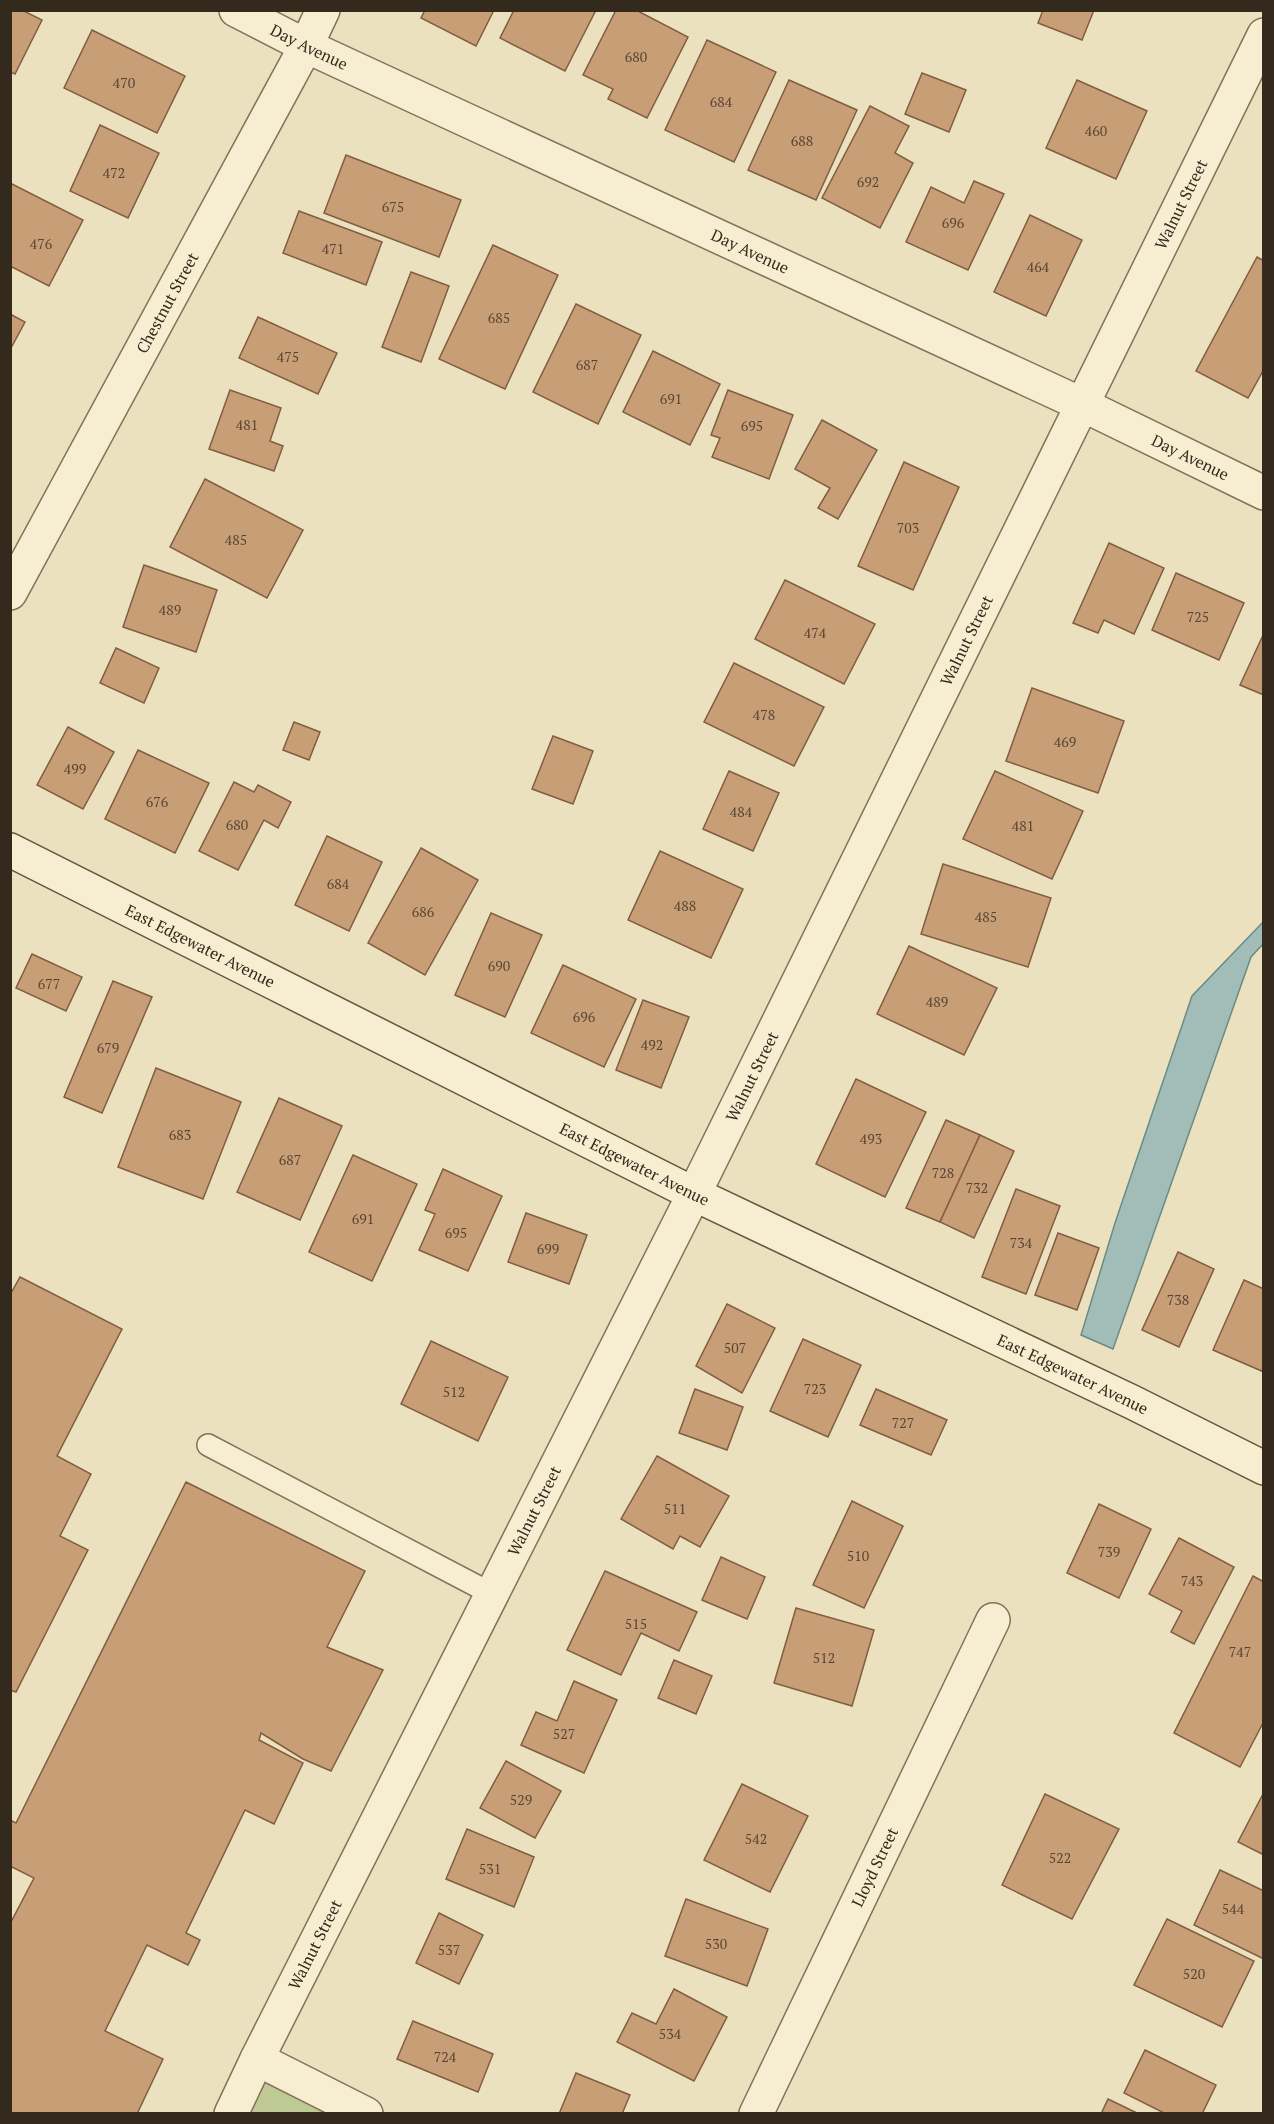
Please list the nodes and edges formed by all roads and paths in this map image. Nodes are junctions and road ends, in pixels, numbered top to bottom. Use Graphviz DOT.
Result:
graph roads {
  1 [pos="236,10"];
  2 [pos="323,10"];
  3 [pos="1263,36"];
  4 [pos="306,46"];
  5 [pos="1081,404"];
  6 [pos="1263,493"];
  7 [pos="10,593"];
  8 [pos="10,850"];
  9 [pos="694,1194"];
  10 [pos="208,1445"];
  11 [pos="1263,1468"];
  12 [pos="492,1594"];
  13 [pos="993,1620"];
  14 [pos="256,2059"];
  15 [pos="231,2114"];
  16 [pos="366,2114"];
  17 [pos="756,2114"];
  1 -- 4 [label="street, Day Avenue"];
  2 -- 4 [label="street, Chestnut Street"];
  3 -- 5 [label="street, Walnut Street"];
  4 -- 5 [label="street, Day Avenue"];
  4 -- 7 [label="street, Chestnut Street"];
  5 -- 6 [label="street, Day Avenue"];
  5 -- 9 [label="street, Walnut Street"];
  8 -- 9 [label="street, East Edgewater Avenue"];
  9 -- 11 [label="street, East Edgewater Avenue"];
  9 -- 12 [label="street, Walnut Street"];
  10 -- 12 [label="lane"];
  12 -- 14 [label="street, Walnut Street"];
  13 -- 17 [label="street, Lloyd Street"];
  14 -- 15 [label="street, Walnut Street"];
  14 -- 16 [label="street"];
}
